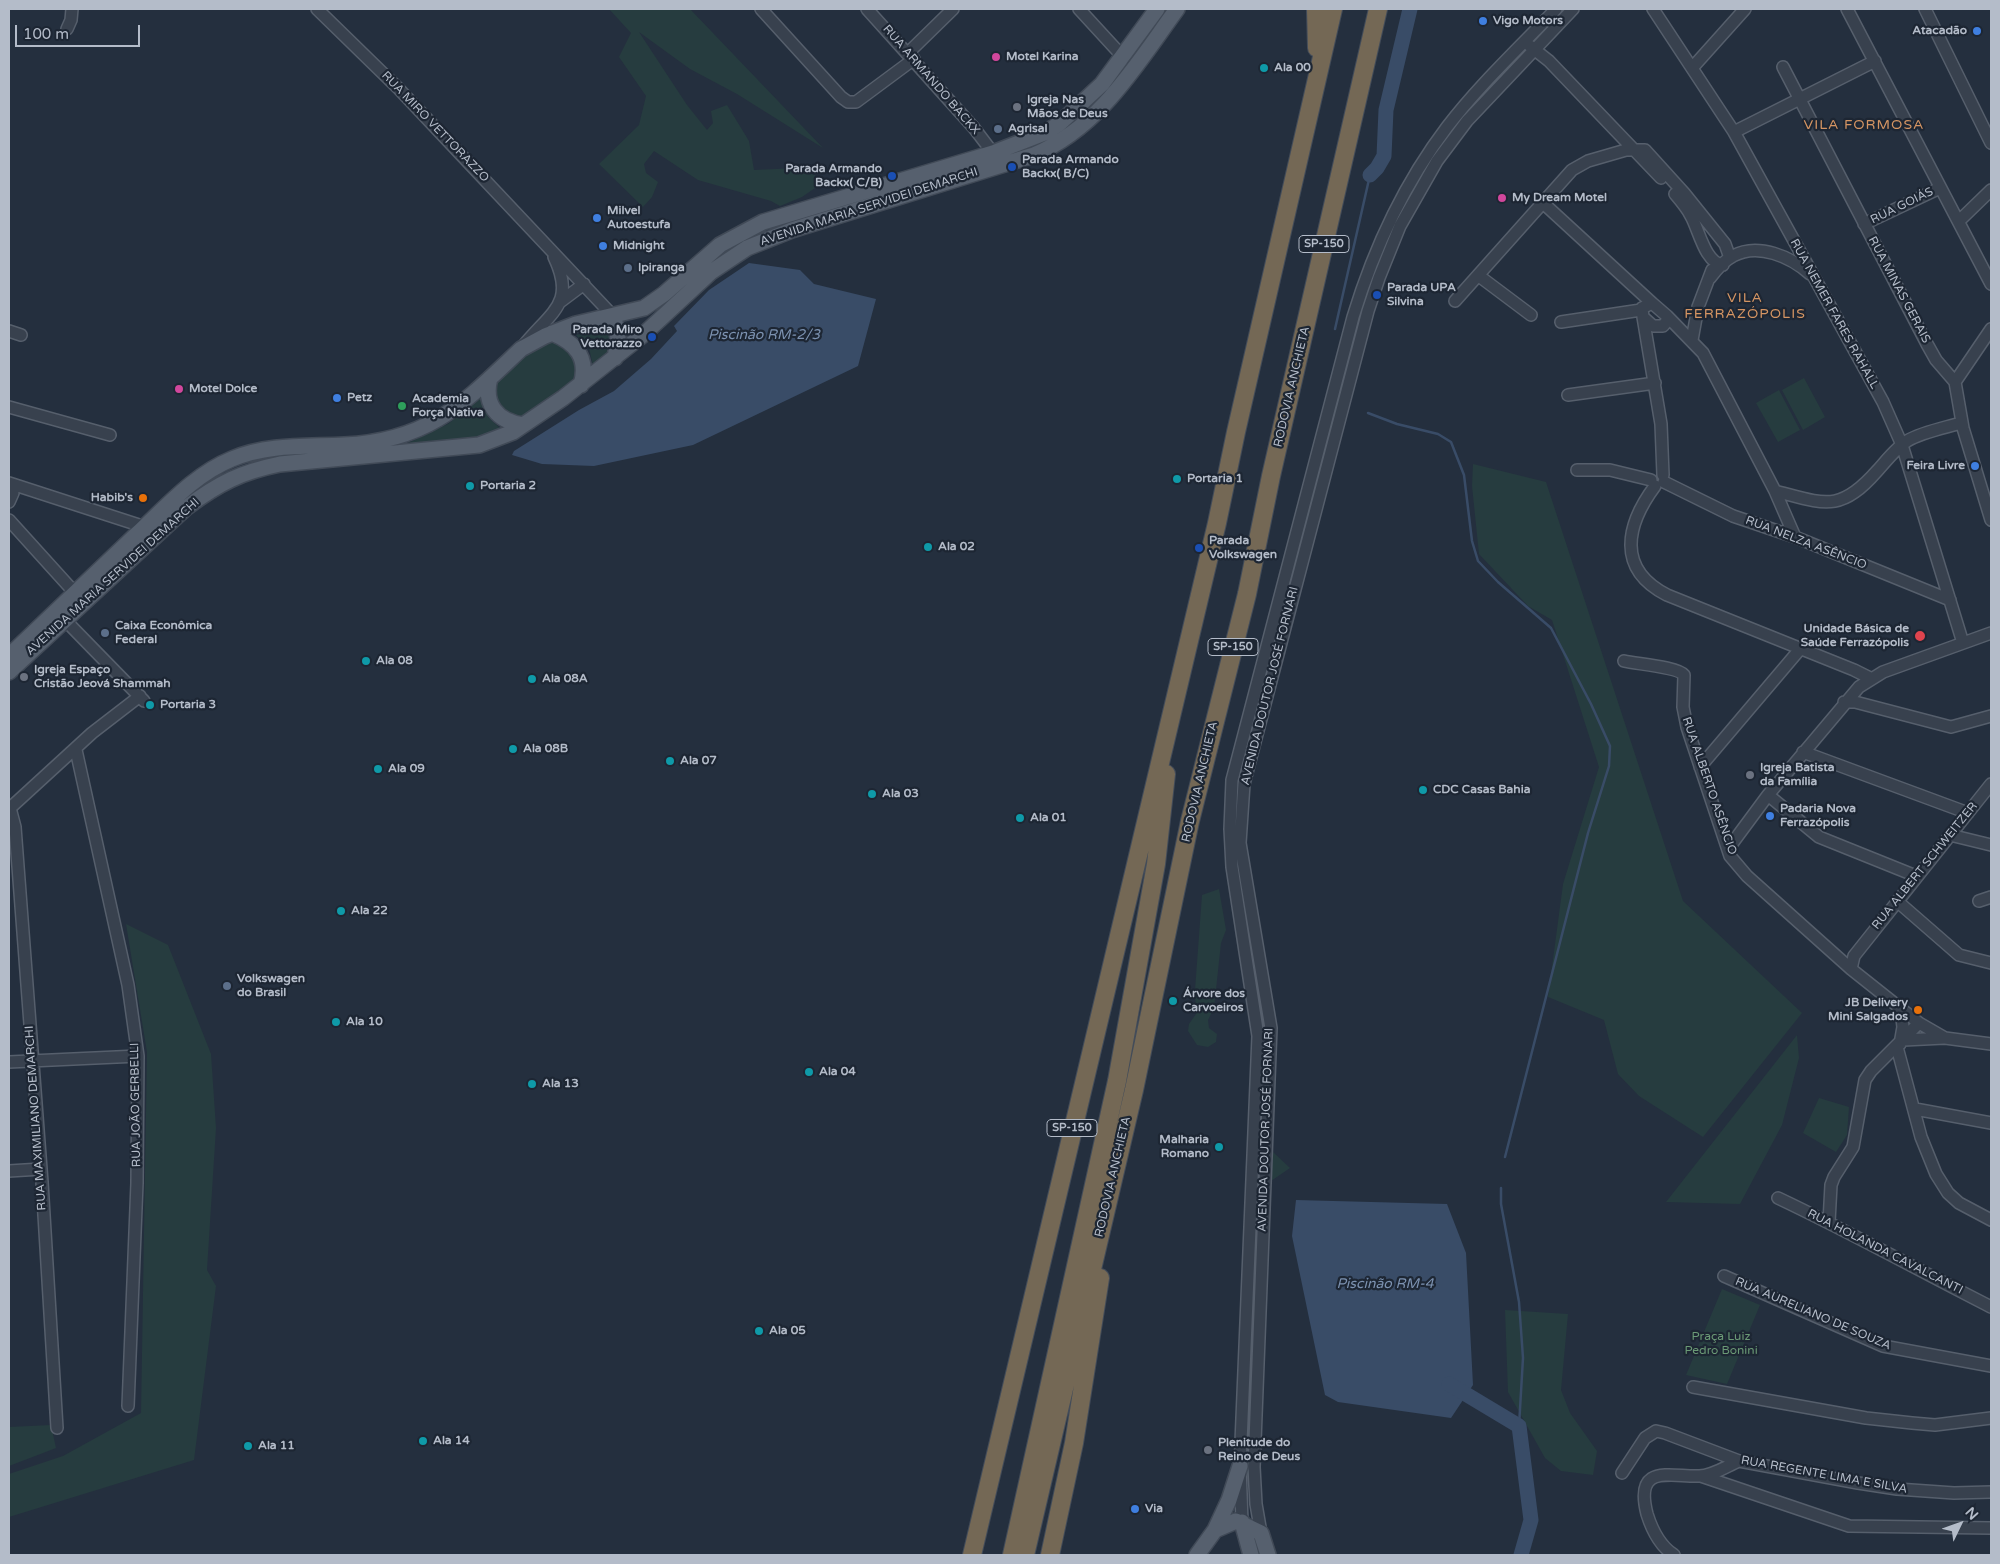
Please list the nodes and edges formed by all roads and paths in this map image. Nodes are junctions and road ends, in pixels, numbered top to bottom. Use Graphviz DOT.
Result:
graph roads {
  1 [pos="72,9"];
  2 [pos="317,9"];
  3 [pos="761,9"];
  4 [pos="868,9"];
  5 [pos="953,9"];
  6 [pos="1079,9"];
  7 [pos="1157,9"];
  8 [pos="1177,9"];
  9 [pos="1316,9"];
  10 [pos="1333,9"];
  11 [pos="1345,9"];
  12 [pos="1556,9"];
  13 [pos="1573,9"];
  14 [pos="1653,9"];
  15 [pos="1745,9"];
  16 [pos="1848,9"];
  17 [pos="1925,9"];
  18 [pos="1378,10"];
  19 [pos="67,29"];
  20 [pos="1524,43"];
  21 [pos="1534,49"];
  22 [pos="911,56"];
  23 [pos="1124,58"];
  24 [pos="1323,58"];
  25 [pos="1875,61"];
  26 [pos="1693,67"];
  27 [pos="1783,67"];
  28 [pos="1316,86"];
  29 [pos="1800,99"];
  30 [pos="1734,132"];
  31 [pos="1991,143"];
  32 [pos="1634,148"];
  33 [pos="993,153"];
  34 [pos="1604,157"];
  35 [pos="1643,158"];
  36 [pos="1940,188"];
  37 [pos="1991,190"];
  38 [pos="1542,202"];
  39 [pos="1958,221"];
  40 [pos="1864,224"];
  41 [pos="1793,240"];
  42 [pos="550,248"];
  43 [pos="1774,254"];
  44 [pos="1722,261"];
  45 [pos="1480,276"];
  46 [pos="1814,277"];
  47 [pos="1991,282"];
  48 [pos="584,284"];
  49 [pos="1455,301"];
  50 [pos="560,302"];
  51 [pos="1644,309"];
  52 [pos="1531,315"];
  53 [pos="614,317"];
  54 [pos="1561,322"];
  55 [pos="1663,323"];
  56 [pos="1991,329"];
  57 [pos="9,331"];
  58 [pos="552,333"];
  59 [pos="21,335"];
  60 [pos="1688,337"];
  61 [pos="1648,345"];
  62 [pos="520,349"];
  63 [pos="615,358"];
  64 [pos="490,378"];
  65 [pos="1955,382"];
  66 [pos="1655,383"];
  67 [pos="581,385"];
  68 [pos="1568,395"];
  69 [pos="9,407"];
  70 [pos="1961,423"];
  71 [pos="523,425"];
  72 [pos="110,435"];
  73 [pos="1902,445"];
  74 [pos="1577,470"];
  75 [pos="1658,479"];
  76 [pos="9,483"];
  77 [pos="1775,491"];
  78 [pos="9,502"];
  79 [pos="9,520"];
  80 [pos="1991,520"];
  81 [pos="145,526"];
  82 [pos="1795,537"];
  83 [pos="82,594"];
  84 [pos="1950,600"];
  85 [pos="64,619"];
  86 [pos="1991,633"];
  87 [pos="1962,643"];
  88 [pos="1800,648"];
  89 [pos="9,656"];
  90 [pos="1624,661"];
  91 [pos="1849,668"];
  92 [pos="9,672"];
  93 [pos="1870,678"];
  94 [pos="1859,687"];
  95 [pos="1174,702"];
  96 [pos="1844,702"];
  97 [pos="1883,710"];
  98 [pos="1991,716"];
  99 [pos="76,750"];
  100 [pos="1803,752"];
  101 [pos="1700,767"];
  102 [pos="1991,784"];
  103 [pos="1768,794"];
  104 [pos="10,809"];
  105 [pos="1968,813"];
  106 [pos="1950,835"];
  107 [pos="1991,845"];
  108 [pos="1728,849"];
  109 [pos="1916,876"];
  110 [pos="1991,897"];
  111 [pos="1897,901"];
  112 [pos="1979,901"];
  113 [pos="1859,949"];
  114 [pos="1835,954"];
  115 [pos="1991,963"];
  116 [pos="1851,969"];
  117 [pos="1874,988"];
  118 [pos="1901,1010"];
  119 [pos="1919,1023"];
  120 [pos="1945,1038"];
  121 [pos="1900,1044"];
  122 [pos="1991,1044"];
  123 [pos="138,1056"];
  124 [pos="32,1061"];
  125 [pos="9,1062"];
  126 [pos="1915,1109"];
  127 [pos="1991,1123"];
  128 [pos="1122,1140"];
  129 [pos="41,1169"];
  130 [pos="9,1171"];
  131 [pos="1778,1198"];
  132 [pos="1991,1220"];
  133 [pos="1829,1222"];
  134 [pos="1724,1276"];
  135 [pos="1991,1307"];
  136 [pos="1991,1366"];
  137 [pos="1693,1387"];
  138 [pos="128,1406"];
  139 [pos="1991,1418"];
  140 [pos="57,1428"];
  141 [pos="1739,1461"];
  142 [pos="1240,1466"];
  143 [pos="1622,1473"];
  144 [pos="1701,1476"];
  145 [pos="1991,1492"];
  146 [pos="1242,1522"];
  147 [pos="1991,1528"];
  148 [pos="1215,1530"];
  149 [pos="1261,1533"];
  150 [pos="972,1555"];
  151 [pos="1012,1555"];
  152 [pos="1025,1555"];
  153 [pos="1050,1555"];
  154 [pos="1197,1555"];
  155 [pos="1251,1555"];
  156 [pos="1268,1555"];
  157 [pos="1674,1555"];
  1 -- 19 [label="street"];
  2 -- 42 [label="street, RUA MIRO VETTORAZZO"];
  3 -- 22 [label="street"];
  4 -- 22 [label="street, RUA ARMANDO BACKX"];
  5 -- 22 [label="street"];
  6 -- 23 [label="street"];
  7 -- 23 [label="main road, AVENIDA MARIA SERVIDEI DEMARCHI"];
  8 -- 63 [label="main road, AVENIDA MARIA SERVIDEI DEMARCHI"];
  9 -- 28 [label="highway"];
  10 -- 24 [label="highway, RODOVIA ANCHIETA / SP-150"];
  11 -- 24 [label="highway, RODOVIA ANCHIETA / SP-150"];
  12 -- 20 [label="street, AVENIDA DOUTOR JOSÉ FORNARI"];
  13 -- 21 [label="street, AVENIDA DOUTOR JOSÉ FORNARI"];
  14 -- 26 [label="street, RUA NEMER FARES RAHALL"];
  15 -- 26 [label="street"];
  16 -- 25 [label="street"];
  17 -- 31 [label="street"];
  18 -- 128 [label="highway, RODOVIA ANCHIETA / SP-150"];
  20 -- 21 [label="street"];
  20 -- 142 [label="street, AVENIDA DOUTOR JOSÉ FORNARI"];
  21 -- 32 [label="street"];
  21 -- 149 [label="street, AVENIDA DOUTOR JOSÉ FORNARI"];
  22 -- 33 [label="street, RUA ARMANDO BACKX"];
  23 -- 33 [label="main road, AVENIDA MARIA SERVIDEI DEMARCHI"];
  24 -- 28 [label="highway, RODOVIA ANCHIETA / SP-150"];
  25 -- 29 [label="street"];
  25 -- 36 [label="street"];
  26 -- 30 [label="street, RUA NEMER FARES RAHALL"];
  27 -- 29 [label="street, RUA MINAS GERAIS"];
  28 -- 95 [label="highway, RODOVIA ANCHIETA / SP-150"];
  29 -- 30 [label="street"];
  29 -- 40 [label="street, RUA MINAS GERAIS"];
  30 -- 41 [label="street, RUA NEMER FARES RAHALL"];
  32 -- 34 [label="street"];
  32 -- 35 [label="street"];
  32 -- 44 [label="street"];
  33 -- 53 [label="main road, AVENIDA MARIA SERVIDEI DEMARCHI"];
  34 -- 35 [label="street"];
  34 -- 38 [label="street"];
  35 -- 44 [label="street"];
  36 -- 39 [label="street"];
  36 -- 40 [label="street, RUA GOIÁS"];
  37 -- 39 [label="street"];
  38 -- 45 [label="street"];
  38 -- 51 [label="street"];
  39 -- 47 [label="street"];
  40 -- 65 [label="street, RUA MINAS GERAIS"];
  41 -- 43 [label="street"];
  41 -- 46 [label="street, RUA NEMER FARES RAHALL"];
  42 -- 48 [label="street, RUA MIRO VETTORAZZO"];
  42 -- 50 [label="street, RUA MIRO VETTORAZZO"];
  43 -- 44 [label="street"];
  43 -- 46 [label="street"];
  44 -- 60 [label="street"];
  45 -- 49 [label="street"];
  45 -- 52 [label="street"];
  46 -- 73 [label="street, RUA NEMER FARES RAHALL"];
  48 -- 50 [label="street"];
  48 -- 53 [label="street, RUA MIRO VETTORAZZO"];
  50 -- 62 [label="street"];
  51 -- 54 [label="street"];
  51 -- 55 [label="street"];
  51 -- 55 [label="street"];
  51 -- 61 [label="street"];
  53 -- 58 [label="main road, AVENIDA MARIA SERVIDEI DEMARCHI"];
  53 -- 63 [label="main road"];
  55 -- 60 [label="street"];
  55 -- 61 [label="street"];
  56 -- 65 [label="street"];
  57 -- 59 [label="street"];
  58 -- 62 [label="main road, AVENIDA MARIA SERVIDEI DEMARCHI"];
  58 -- 67 [label="main road"];
  60 -- 77 [label="street"];
  61 -- 66 [label="street"];
  62 -- 64 [label="main road, AVENIDA MARIA SERVIDEI DEMARCHI"];
  63 -- 67 [label="main road, AVENIDA MARIA SERVIDEI DEMARCHI"];
  64 -- 71 [label="main road"];
  64 -- 81 [label="main road, AVENIDA MARIA SERVIDEI DEMARCHI"];
  65 -- 70 [label="street"];
  66 -- 68 [label="street"];
  66 -- 75 [label="street"];
  67 -- 71 [label="main road, AVENIDA MARIA SERVIDEI DEMARCHI"];
  69 -- 72 [label="street"];
  70 -- 73 [label="street"];
  70 -- 80 [label="street"];
  71 -- 83 [label="main road, AVENIDA MARIA SERVIDEI DEMARCHI"];
  73 -- 77 [label="street"];
  73 -- 84 [label="street, RUA NEMER FARES RAHALL"];
  74 -- 75 [label="street, RUA NELZA ASÊNCIO"];
  75 -- 82 [label="street, RUA NELZA ASÊNCIO"];
  75 -- 88 [label="street"];
  76 -- 78 [label="street"];
  76 -- 81 [label="street"];
  77 -- 82 [label="street"];
  79 -- 83 [label="street"];
  81 -- 83 [label="main road, AVENIDA MARIA SERVIDEI DEMARCHI"];
  82 -- 84 [label="street, RUA NELZA ASÊNCIO"];
  83 -- 85 [label="main road, AVENIDA MARIA SERVIDEI DEMARCHI"];
  83 -- 89 [label="main road, AVENIDA MARIA SERVIDEI DEMARCHI"];
  84 -- 87 [label="street, RUA NEMER FARES RAHALL"];
  85 -- 92 [label="main road, AVENIDA MARIA SERVIDEI DEMARCHI"];
  85 -- 99 [label="street"];
  86 -- 87 [label="street"];
  87 -- 93 [label="street"];
  88 -- 91 [label="street"];
  88 -- 101 [label="street"];
  90 -- 101 [label="street, RUA ALBERTO ASÊNCIO"];
  91 -- 93 [label="street"];
  91 -- 94 [label="street"];
  93 -- 94 [label="street"];
  94 -- 96 [label="street"];
  94 -- 97 [label="street"];
  95 -- 150 [label="highway, RODOVIA ANCHIETA / SP-150"];
  95 -- 151 [label="highway, RODOVIA ANCHIETA / SP-150"];
  96 -- 97 [label="street"];
  96 -- 100 [label="street"];
  97 -- 98 [label="street"];
  99 -- 104 [label="street"];
  99 -- 123 [label="street, RUA JOÃO GERBELLI"];
  100 -- 103 [label="street"];
  100 -- 105 [label="street"];
  101 -- 108 [label="street, RUA ALBERTO ASÊNCIO"];
  102 -- 105 [label="street, RUA ALBERT SCHWEITZER"];
  103 -- 108 [label="street"];
  103 -- 109 [label="street"];
  104 -- 124 [label="street, RUA MAXIMILIANO DEMARCHI"];
  105 -- 106 [label="street, RUA ALBERT SCHWEITZER"];
  106 -- 107 [label="street"];
  106 -- 109 [label="street, RUA ALBERT SCHWEITZER"];
  108 -- 114 [label="street, RUA ALBERTO ASÊNCIO"];
  109 -- 111 [label="street, RUA ALBERT SCHWEITZER"];
  110 -- 112 [label="street"];
  111 -- 113 [label="street, RUA ALBERT SCHWEITZER"];
  111 -- 115 [label="street"];
  113 -- 114 [label="street"];
  113 -- 116 [label="street, RUA ALBERT SCHWEITZER"];
  113 -- 117 [label="street, RUA ALBERTO ASÊNCIO"];
  114 -- 116 [label="street, RUA ALBERTO ASÊNCIO"];
  116 -- 117 [label="street, RUA ALBERTO ASÊNCIO"];
  117 -- 118 [label="street, RUA ALBERTO ASÊNCIO"];
  118 -- 119 [label="street, RUA ALBERTO ASÊNCIO"];
  118 -- 121 [label="street"];
  119 -- 120 [label="street, RUA ALBERTO ASÊNCIO"];
  119 -- 121 [label="street"];
  120 -- 121 [label="street"];
  120 -- 122 [label="street"];
  121 -- 126 [label="street"];
  121 -- 133 [label="street"];
  123 -- 124 [label="street"];
  123 -- 138 [label="street, RUA JOÃO GERBELLI"];
  124 -- 125 [label="street"];
  124 -- 129 [label="street, RUA MAXIMILIANO DEMARCHI"];
  126 -- 127 [label="street"];
  126 -- 132 [label="street"];
  128 -- 152 [label="highway, RODOVIA ANCHIETA"];
  128 -- 153 [label="highway"];
  129 -- 130 [label="street"];
  129 -- 140 [label="street, RUA MAXIMILIANO DEMARCHI"];
  131 -- 133 [label="street, RUA HOLANDA CAVALCANTI"];
  133 -- 135 [label="street, RUA HOLANDA CAVALCANTI"];
  134 -- 136 [label="street, RUA AURELIANO DE SOUZA"];
  137 -- 139 [label="street"];
  141 -- 143 [label="street, RUA REGENTE LIMA E SILVA"];
  141 -- 144 [label="street"];
  141 -- 145 [label="street, RUA REGENTE LIMA E SILVA"];
  142 -- 146 [label="street, AVENIDA DOUTOR JOSÉ FORNARI"];
  142 -- 148 [label="main road"];
  144 -- 147 [label="street"];
  144 -- 157 [label="street"];
  146 -- 148 [label="main road"];
  146 -- 149 [label="main road"];
  146 -- 155 [label="main road, AVENIDA DOUTOR JOSÉ FORNARI"];
  148 -- 154 [label="main road"];
  149 -- 156 [label="main road, AVENIDA DOUTOR JOSÉ FORNARI"];
}
